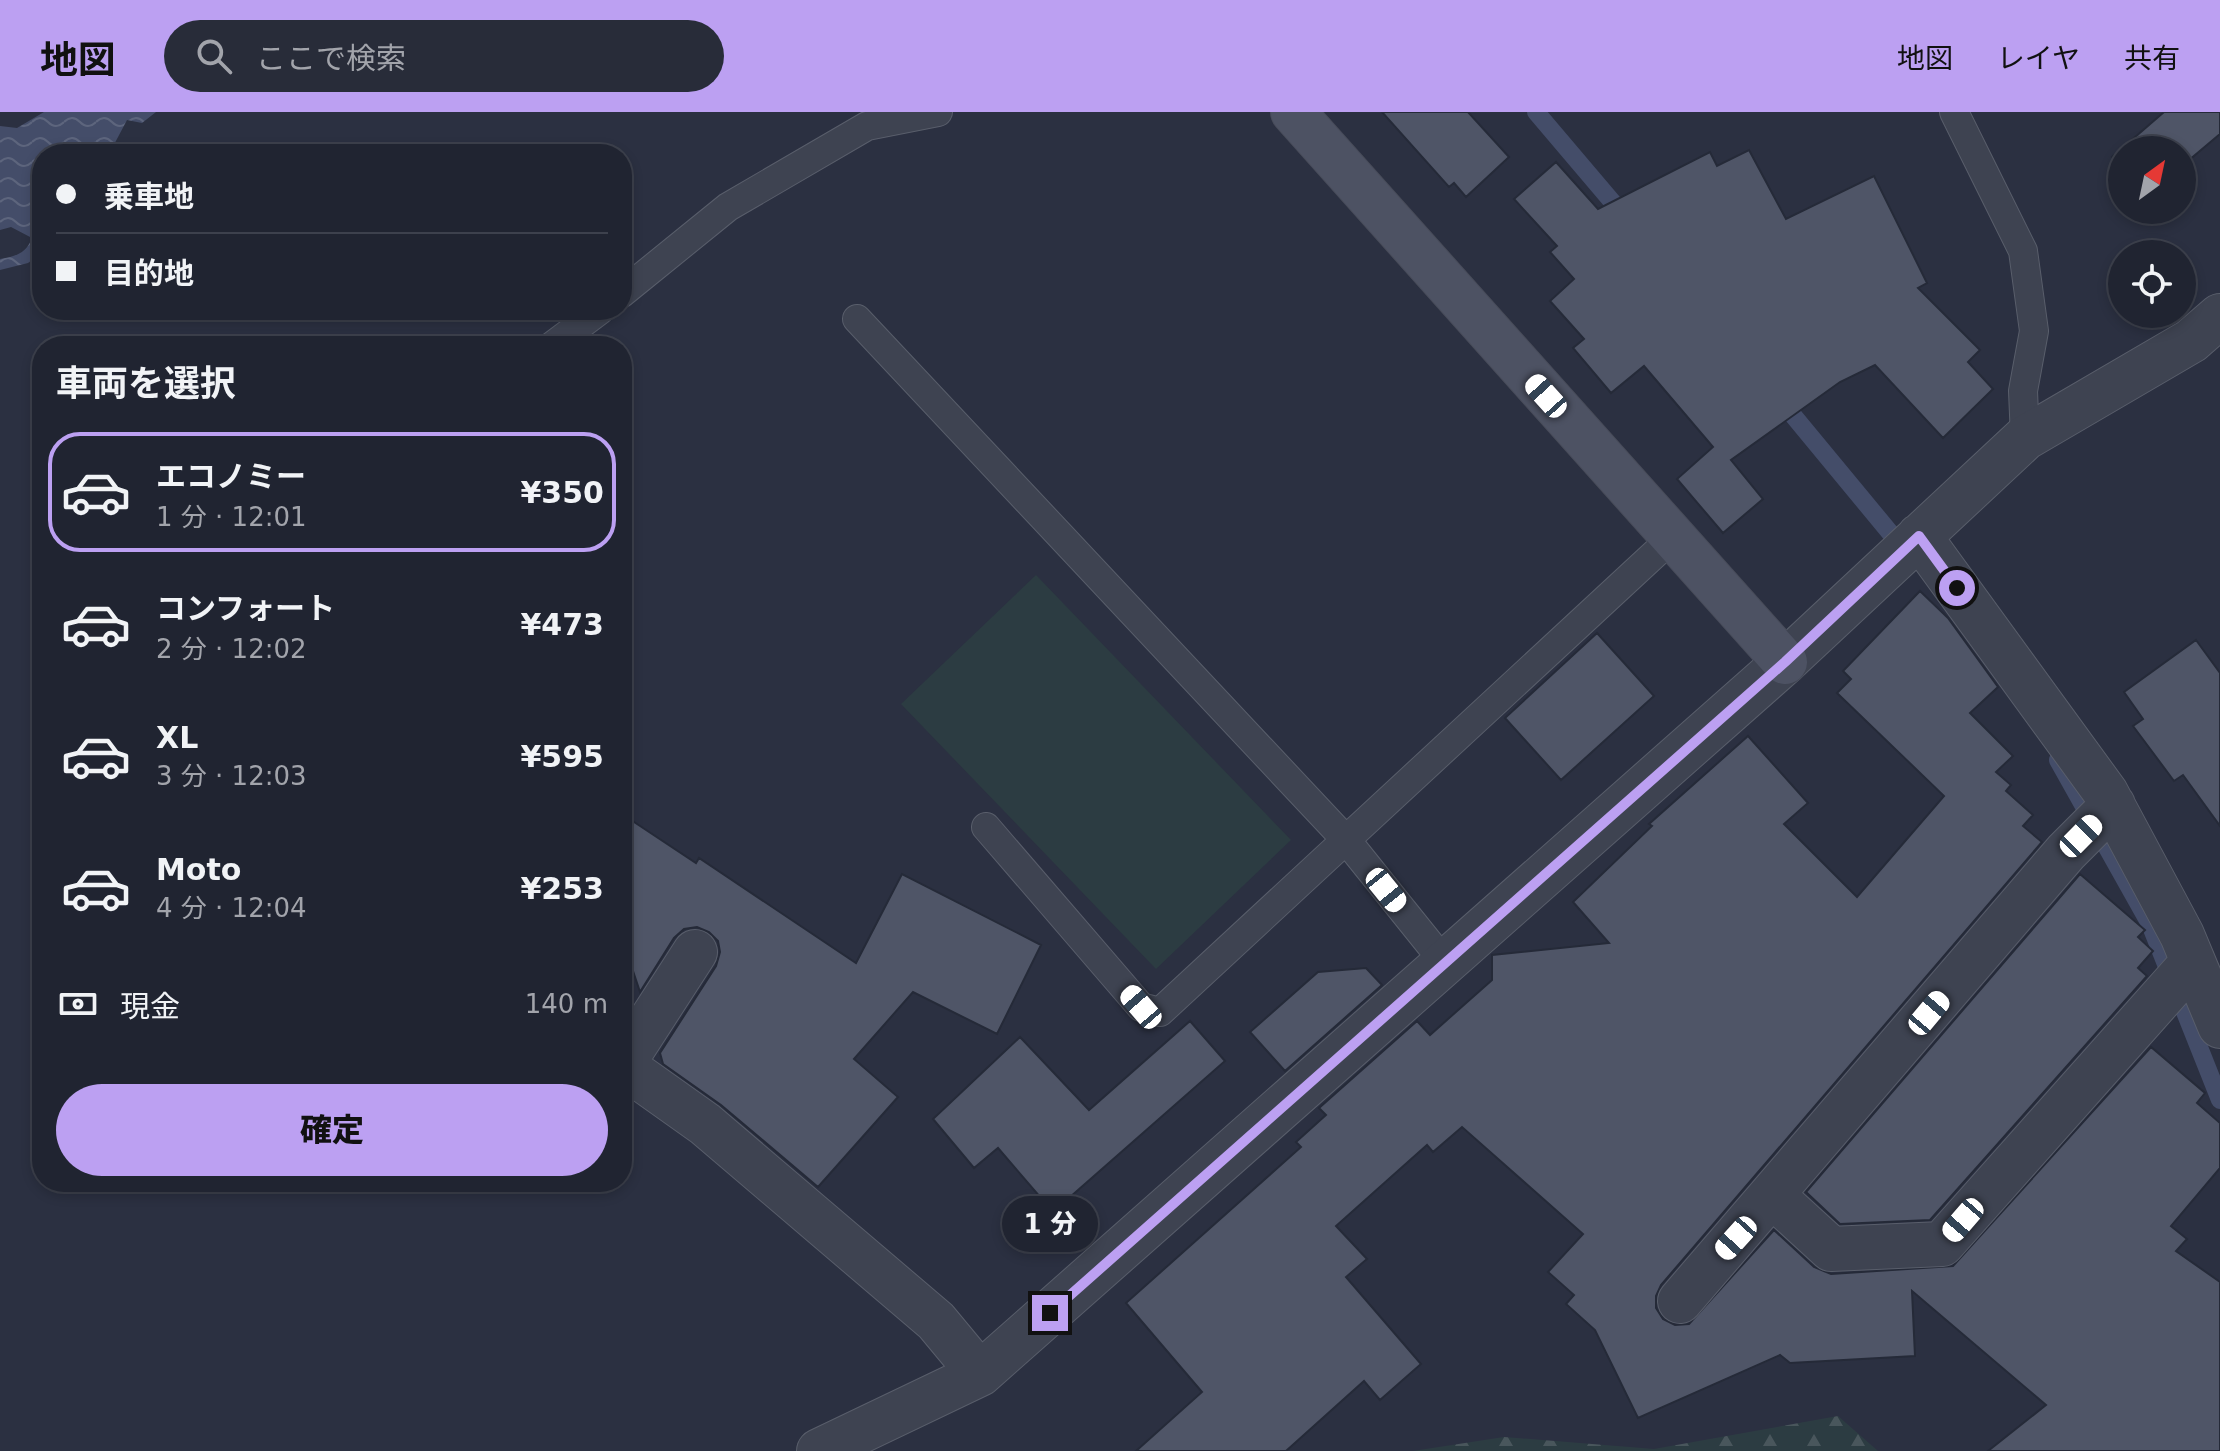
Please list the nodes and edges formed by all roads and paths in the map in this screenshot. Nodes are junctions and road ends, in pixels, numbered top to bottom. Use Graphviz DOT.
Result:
graph roads {
  1 [pos="938,112"];
  2 [pos="1293,112"];
  3 [pos="1954,112"];
  4 [pos="632,285"];
  5 [pos="2220,316"];
  6 [pos="857,319"];
  7 [pos="587,320"];
  8 [pos="565,336"];
  9 [pos="2025,438"];
  10 [pos="1919,536"];
  11 [pos="1673,537"];
  12 [pos="1785,662"];
  13 [pos="2113,805"];
  14 [pos="986,827"];
  15 [pos="1347,841"];
  16 [pos="695,952"];
  17 [pos="2193,962"];
  18 [pos="1445,963"];
  19 [pos="2220,1026"];
  20 [pos="632,1050"];
  21 [pos="632,1072"];
  22 [pos="1773,1196"];
  23 [pos="1680,1301"];
  24 [pos="980,1374"];
  25 [pos="819,1451"];
  1 -- 4 [label="lane"];
  2 -- 11 [label="street"];
  3 -- 9 [label="lane"];
  5 -- 9 [label="street"];
  6 -- 15 [label="lane"];
  7 -- 8 [label="lane"];
  9 -- 10 [label="street"];
  10 -- 12 [label="street"];
  10 -- 13 [label="street"];
  11 -- 12 [label="street"];
  11 -- 15 [label="lane"];
  12 -- 18 [label="street"];
  13 -- 17 [label="street"];
  13 -- 22 [label="street"];
  14 -- 15 [label="lane"];
  15 -- 18 [label="lane"];
  16 -- 20 [label="street"];
  17 -- 19 [label="street"];
  17 -- 22 [label="street"];
  18 -- 24 [label="street"];
  21 -- 24 [label="street"];
  22 -- 23 [label="street"];
  24 -- 25 [label="street"];
}
